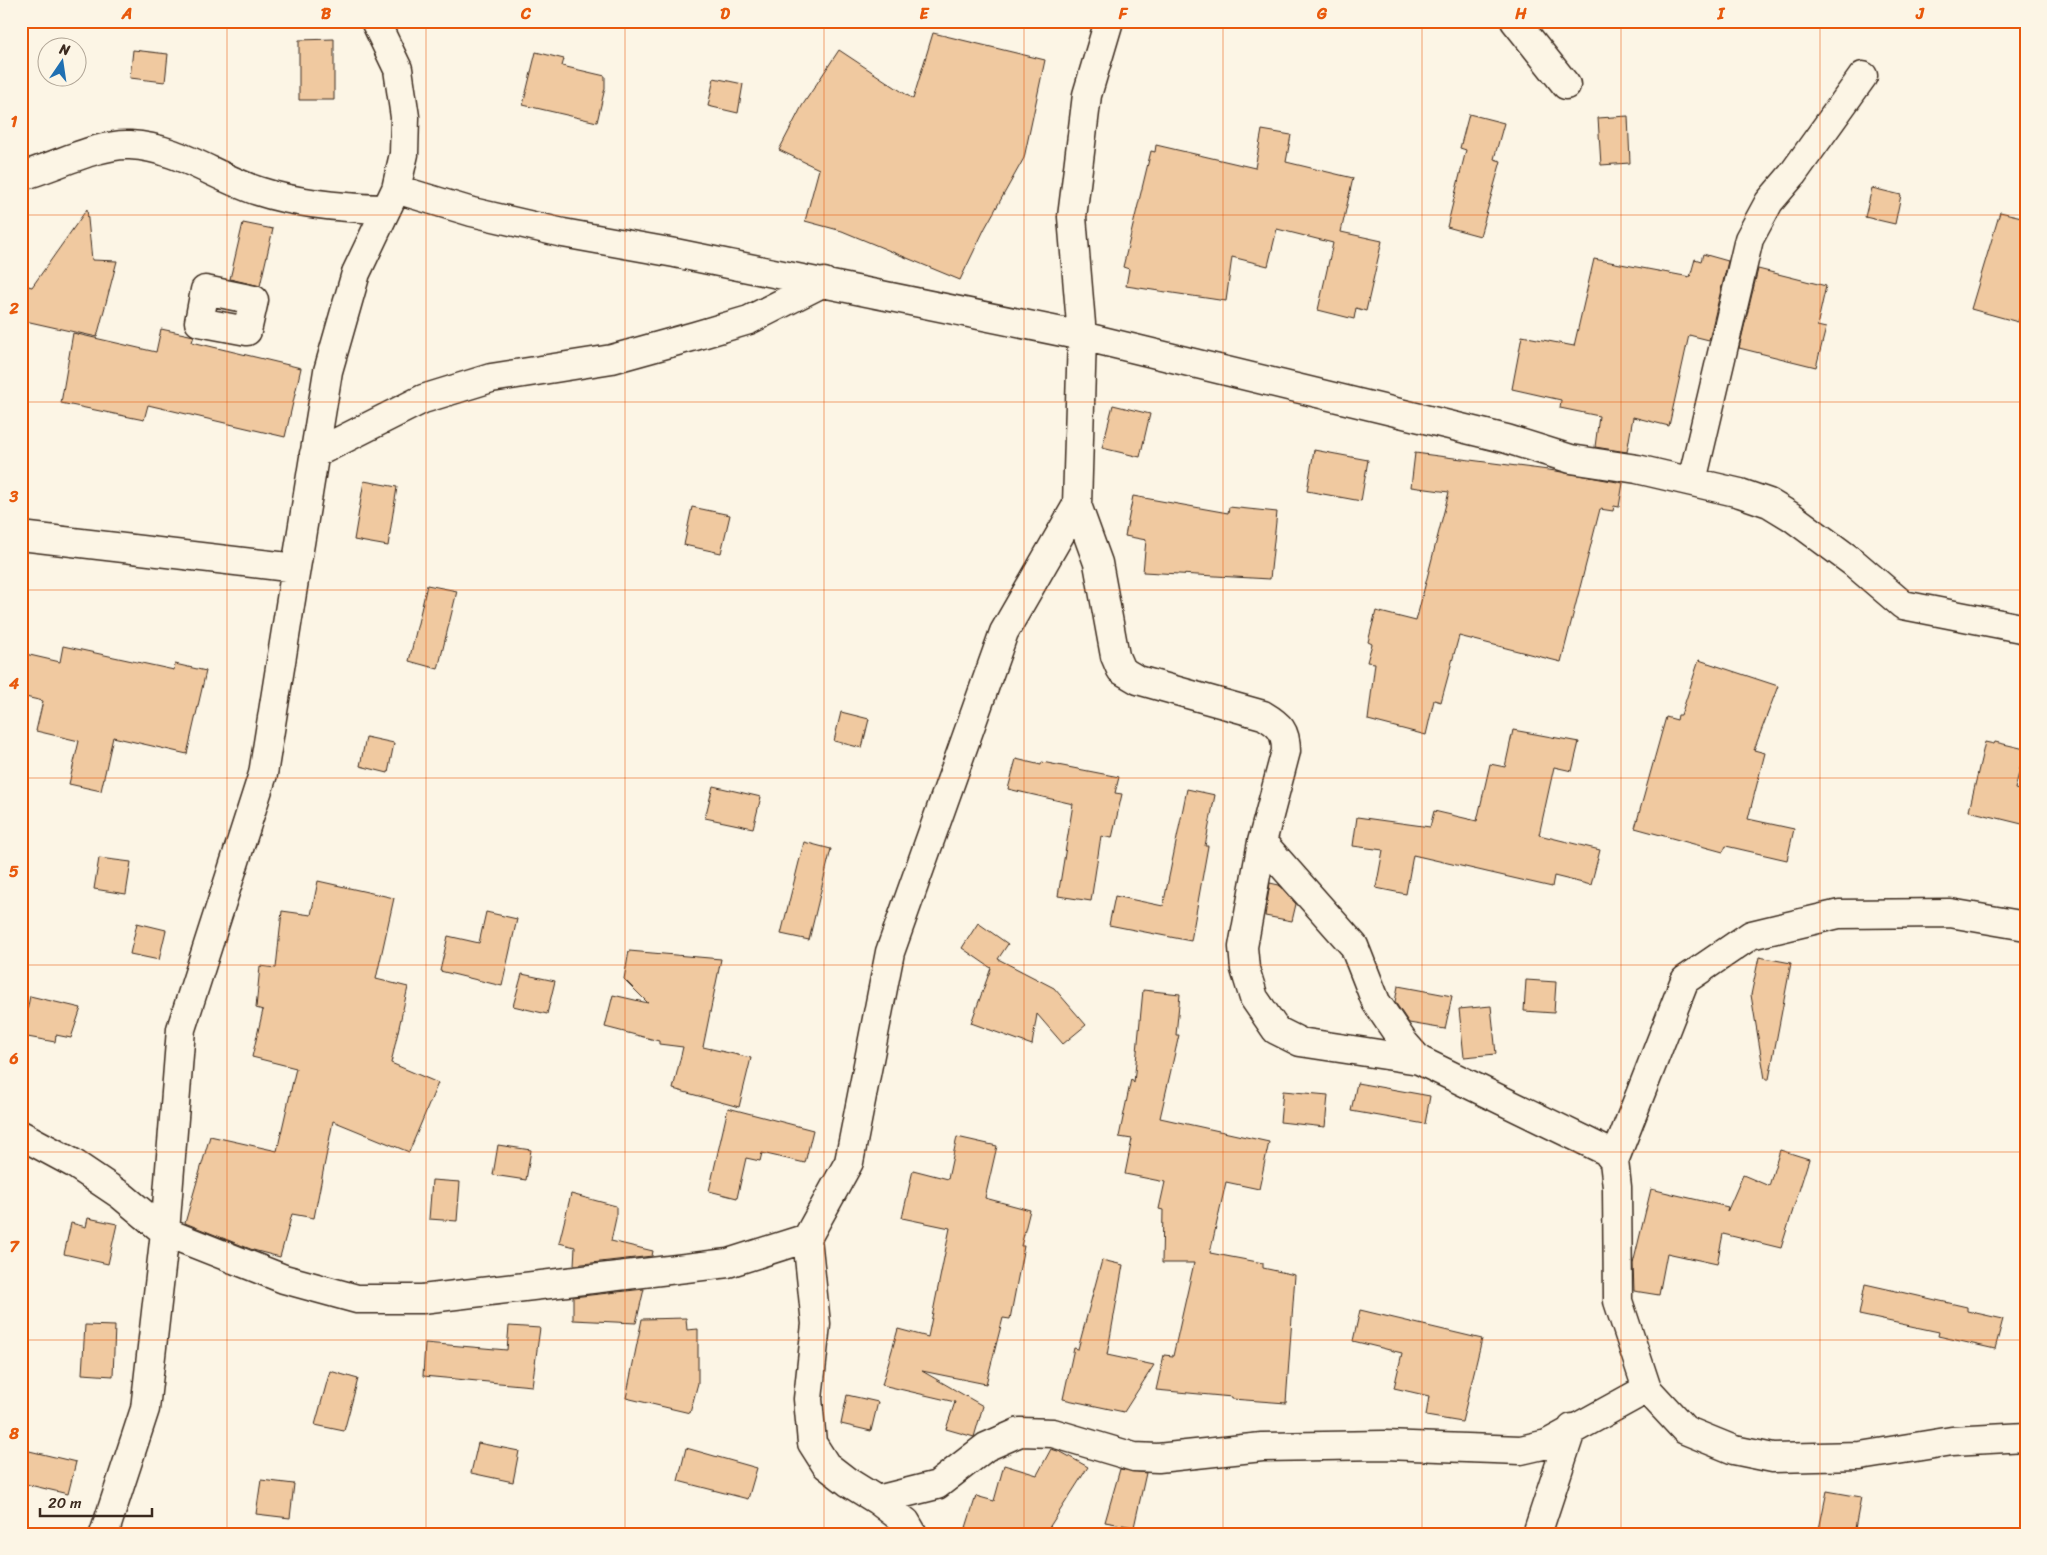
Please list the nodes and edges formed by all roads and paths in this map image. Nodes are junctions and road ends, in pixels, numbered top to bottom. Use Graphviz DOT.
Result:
graph roads {
  1 [pos="374,21"];
  2 [pos="1109,21"];
  3 [pos="1515,21"];
  4 [pos="1863,76"];
  5 [pos="1566,85"];
  6 [pos="21,176"];
  7 [pos="391,199"];
  8 [pos="824,282"];
  9 [pos="1082,336"];
  10 [pos="314,454"];
  11 [pos="1692,482"];
  12 [pos="1077,505"];
  13 [pos="21,536"];
  14 [pos="296,568"];
  15 [pos="2026,629"];
  16 [pos="1262,842"];
  17 [pos="2026,926"];
  18 [pos="1419,1060"];
  19 [pos="21,1135"];
  20 [pos="1614,1161"];
  21 [pos="164,1232"];
  22 [pos="807,1238"];
  23 [pos="1647,1389"];
  24 [pos="1572,1428"];
  25 [pos="2026,1437"];
  26 [pos="877,1500"];
  27 [pos="104,1534"];
  28 [pos="913,1534"];
  29 [pos="1537,1534"];
  1 -- 7 [label="street"];
  2 -- 9 [label="street"];
  3 -- 5 [label="street"];
  4 -- 11 [label="street"];
  6 -- 7 [label="street"];
  7 -- 8 [label="street"];
  7 -- 10 [label="street"];
  8 -- 9 [label="street"];
  8 -- 10 [label="street"];
  9 -- 11 [label="street"];
  9 -- 12 [label="street"];
  10 -- 14 [label="street"];
  11 -- 15 [label="street"];
  12 -- 16 [label="street"];
  12 -- 22 [label="street"];
  13 -- 14 [label="street"];
  14 -- 21 [label="street"];
  16 -- 18 [label="street"];
  16 -- 18 [label="street"];
  17 -- 20 [label="street"];
  18 -- 20 [label="street"];
  19 -- 21 [label="street"];
  20 -- 23 [label="street"];
  21 -- 22 [label="street"];
  21 -- 27 [label="street"];
  22 -- 26 [label="street"];
  23 -- 24 [label="street"];
  23 -- 25 [label="street"];
  24 -- 26 [label="street"];
  24 -- 29 [label="street"];
  26 -- 28 [label="street"];
}
